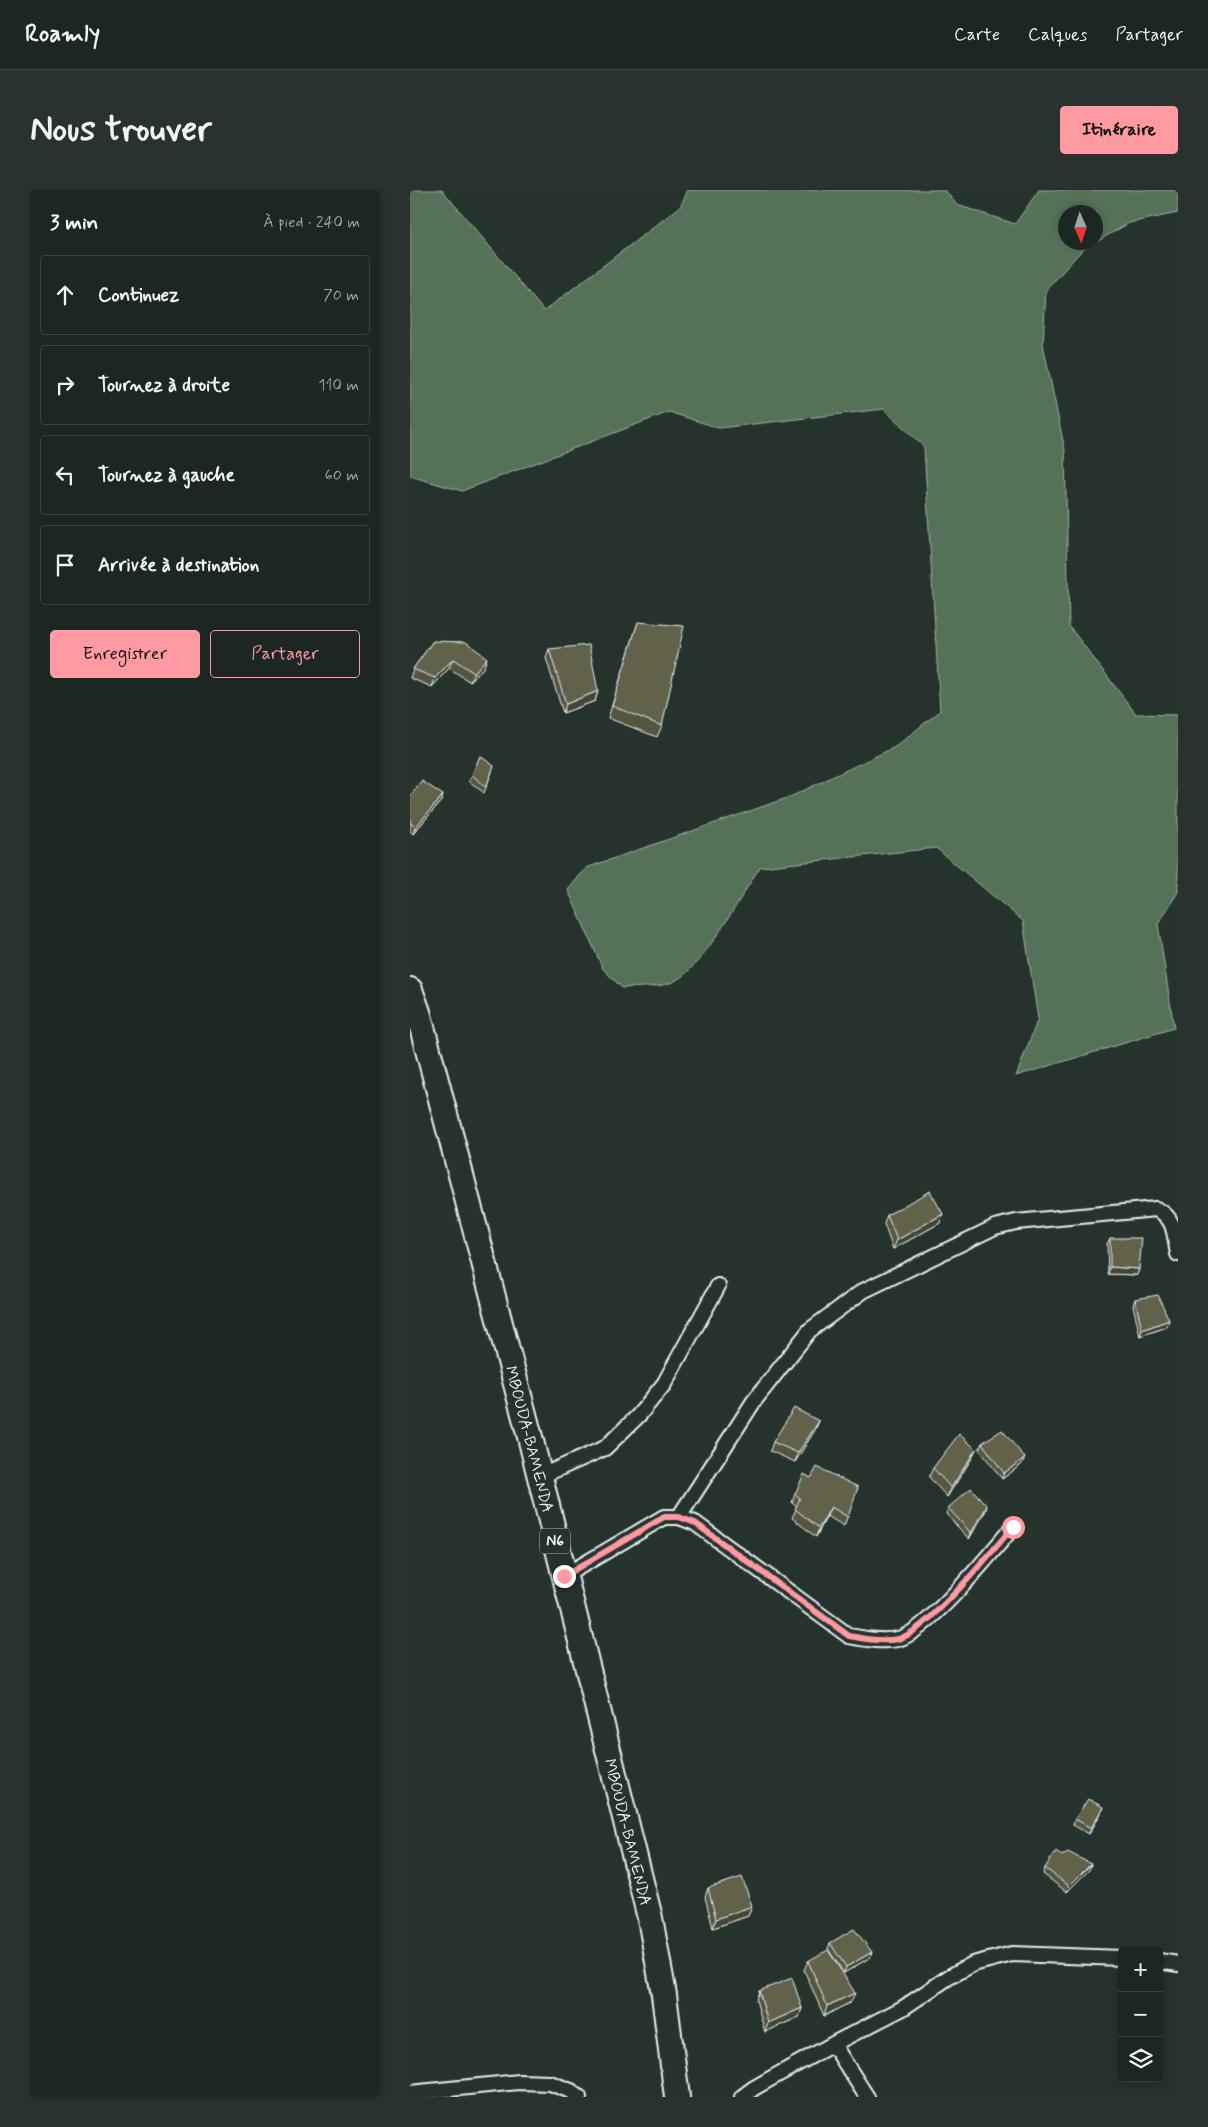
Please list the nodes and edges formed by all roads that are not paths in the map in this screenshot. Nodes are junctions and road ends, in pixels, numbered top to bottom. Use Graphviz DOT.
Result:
graph roads {
  1 [pos="410,990"];
  2 [pos="1178,1254"];
  3 [pos="718,1286"];
  4 [pos="539,1477"];
  5 [pos="679,1517"];
  6 [pos="1013,1527"];
  7 [pos="564,1576"];
  8 [pos="1118,1958"];
  9 [pos="1163,1962"];
  10 [pos="1178,1964"];
  11 [pos="833,2044"];
  12 [pos="410,2093"];
  13 [pos="579,2097"];
  14 [pos="676,2097"];
  15 [pos="742,2097"];
  16 [pos="867,2097"];
  1 -- 4 [label="highway, MBOUDA-BAMENDA / N6"];
  2 -- 5 [label="street"];
  3 -- 4 [label="street"];
  4 -- 7 [label="highway, MBOUDA-BAMENDA / N6"];
  5 -- 6 [label="street"];
  5 -- 7 [label="street"];
  7 -- 14 [label="highway, MBOUDA-BAMENDA / N6"];
  8 -- 11 [label="street"];
  9 -- 10 [label="street"];
  11 -- 15 [label="street"];
  11 -- 16 [label="street"];
  12 -- 13 [label="street"];
}
